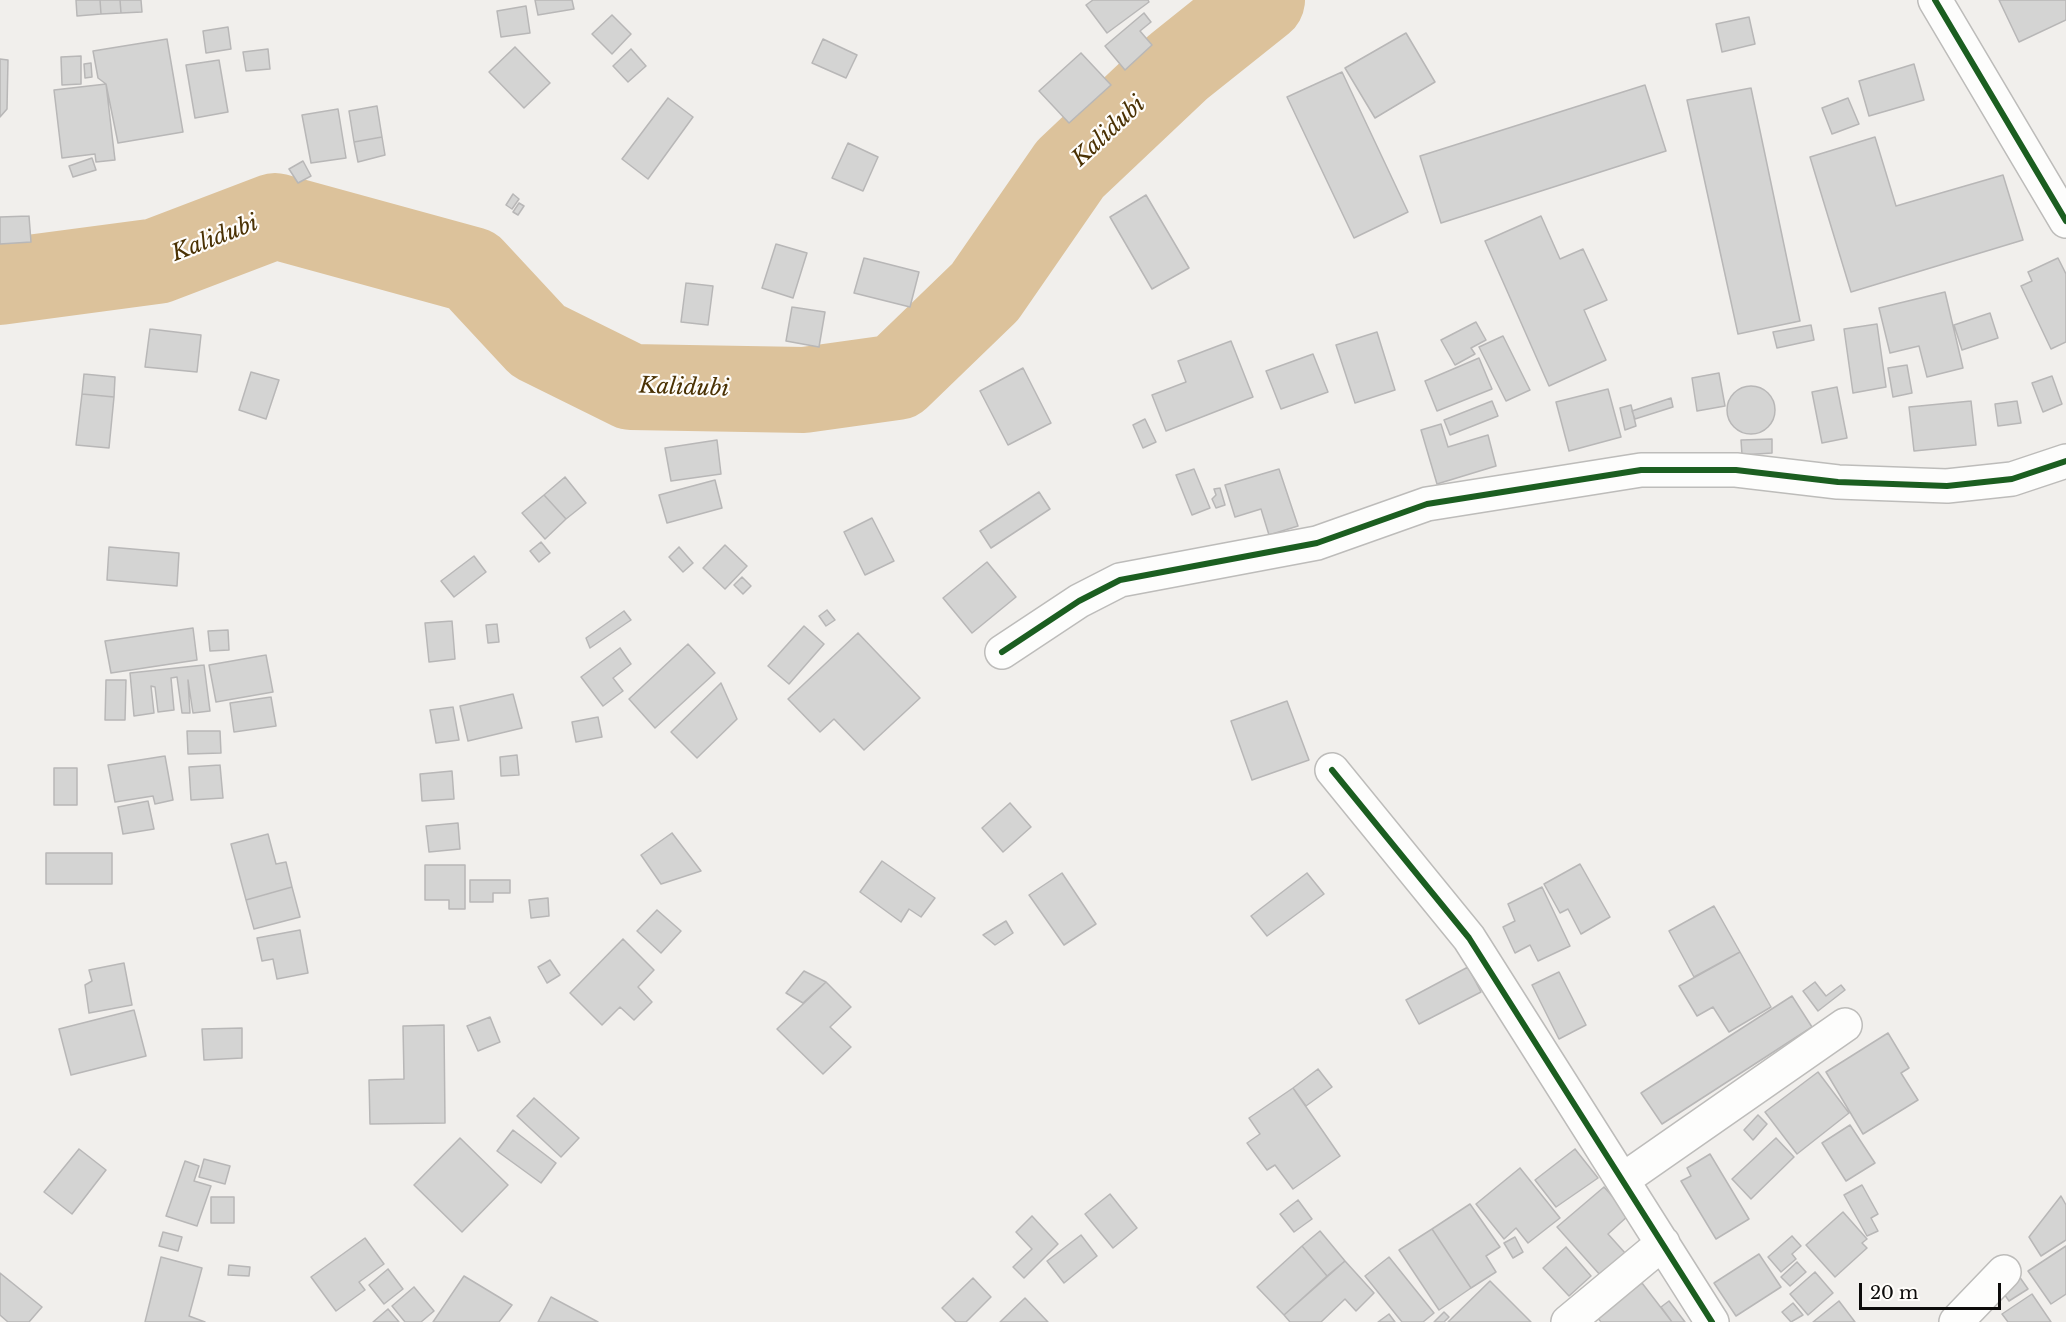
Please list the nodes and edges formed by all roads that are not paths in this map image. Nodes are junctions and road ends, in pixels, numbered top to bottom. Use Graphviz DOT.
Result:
graph roads {
  1 [pos="1935,0"];
  2 [pos="2066,221"];
  3 [pos="2066,461"];
  4 [pos="1002,652"];
  5 [pos="1332,770"];
  6 [pos="1845,1025"];
  7 [pos="1624,1179"];
  8 [pos="1663,1243"];
  9 [pos="2004,1272"];
  10 [pos="1568,1322"];
  11 [pos="1712,1322"];
  12 [pos="1956,1322"];
  1 -- 2 [label="street"];
  3 -- 4 [label="street"];
  5 -- 7 [label="street"];
  6 -- 7 [label="street"];
  7 -- 8 [label="street"];
  8 -- 10 [label="street"];
  8 -- 11 [label="street"];
  9 -- 12 [label="street"];
}
